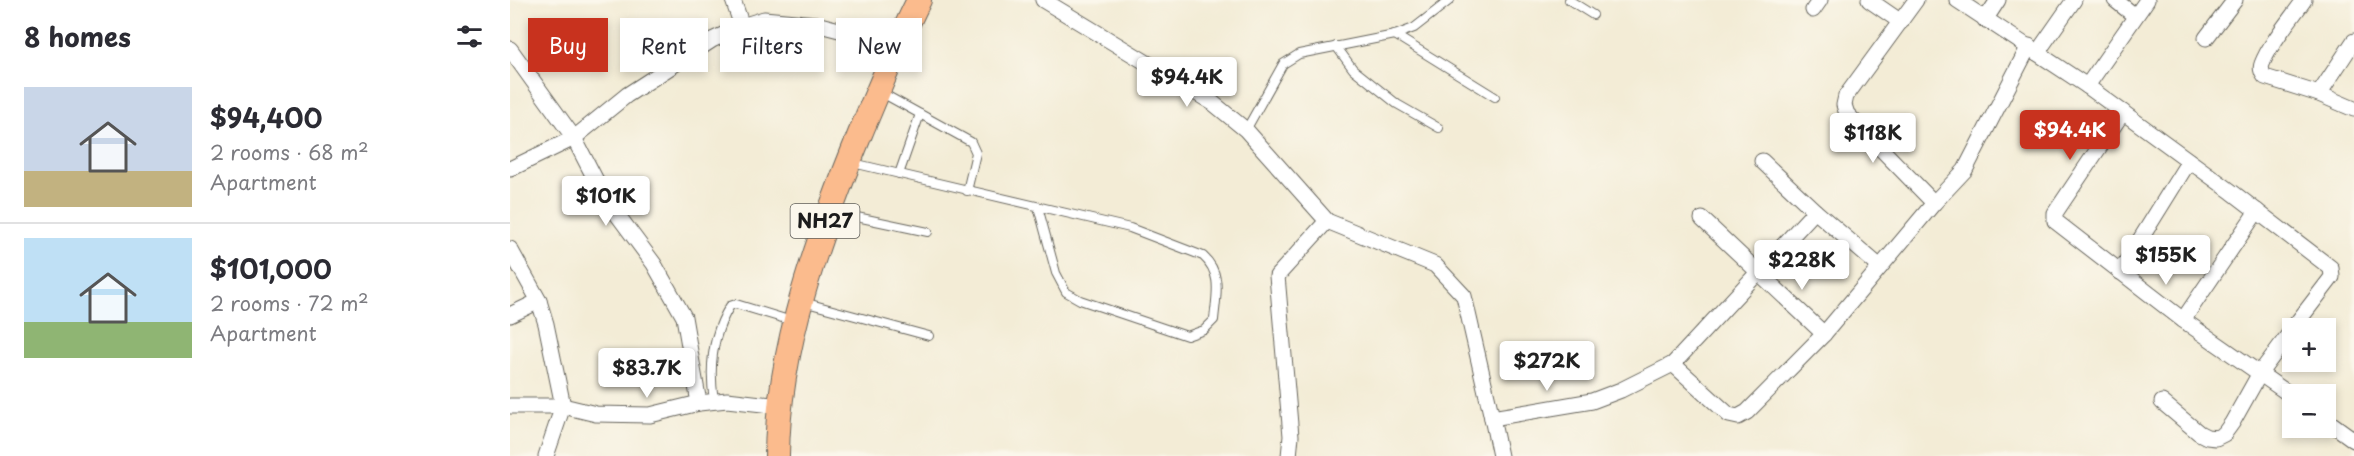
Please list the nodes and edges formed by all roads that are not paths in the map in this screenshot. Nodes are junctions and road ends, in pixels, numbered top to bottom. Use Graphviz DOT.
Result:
graph roads {
  1 [pos="734,0"];
  2 [pos="919,0"];
  3 [pos="1043,0"];
  4 [pos="1450,0"];
  5 [pos="1569,0"];
  6 [pos="1869,0"];
  7 [pos="1916,0"];
  8 [pos="1957,0"];
  9 [pos="1998,0"];
  10 [pos="2074,0"];
  11 [pos="2115,0"];
  12 [pos="2146,0"];
  13 [pos="2235,0"];
  14 [pos="2304,0"];
  15 [pos="1593,15"];
  16 [pos="2135,16"];
  17 [pos="740,18"];
  18 [pos="910,18"];
  19 [pos="1985,20"];
  20 [pos="1901,22"];
  21 [pos="1395,35"];
  22 [pos="720,36"];
  23 [pos="2206,38"];
  24 [pos="2354,41"];
  25 [pos="1336,46"];
  26 [pos="510,49"];
  27 [pos="2033,50"];
  28 [pos="886,72"];
  29 [pos="2086,86"];
  30 [pos="878,91"];
  31 [pos="2319,94"];
  32 [pos="1495,97"];
  33 [pos="2354,109"];
  34 [pos="2123,112"];
  35 [pos="920,114"];
  36 [pos="1439,128"];
  37 [pos="1246,130"];
  38 [pos="574,138"];
  39 [pos="1762,161"];
  40 [pos="2189,161"];
  41 [pos="849,162"];
  42 [pos="510,169"];
  43 [pos="899,174"];
  44 [pos="967,191"];
  45 [pos="1935,203"];
  46 [pos="1038,207"];
  47 [pos="1815,211"];
  48 [pos="2257,211"];
  49 [pos="828,212"];
  50 [pos="1702,219"];
  51 [pos="1327,221"];
  52 [pos="928,232"];
  53 [pos="510,249"];
  54 [pos="1880,267"];
  55 [pos="2120,272"];
  56 [pos="1757,273"];
  57 [pos="539,301"];
  58 [pos="799,312"];
  59 [pos="510,315"];
  60 [pos="2301,318"];
  61 [pos="2183,320"];
  62 [pos="1824,334"];
  63 [pos="929,336"];
  64 [pos="2282,344"];
  65 [pos="1673,364"];
  66 [pos="2260,373"];
  67 [pos="2282,389"];
  68 [pos="707,402"];
  69 [pos="2162,402"];
  70 [pos="510,406"];
  71 [pos="563,406"];
  72 [pos="780,406"];
  73 [pos="1492,418"];
  74 [pos="2336,427"];
  75 [pos="2354,440"];
  76 [pos="546,456"];
  77 [pos="777,456"];
  78 [pos="1289,456"];
  79 [pos="1500,456"];
  1 -- 17 [label="street"];
  2 -- 18 [label="highway, NH27"];
  3 -- 37 [label="street"];
  4 -- 21 [label="lane"];
  5 -- 15 [label="lane"];
  6 -- 20 [label="street"];
  7 -- 20 [label="street"];
  8 -- 19 [label="street"];
  9 -- 19 [label="street"];
  10 -- 27 [label="street"];
  11 -- 16 [label="street"];
  12 -- 16 [label="street"];
  13 -- 23 [label="street"];
  14 -- 31 [label="street"];
  16 -- 29 [label="street"];
  19 -- 27 [label="street"];
  20 -- 45 [label="street"];
  21 -- 25 [label="lane"];
  21 -- 32 [label="lane"];
  22 -- 38 [label="street"];
  24 -- 31 [label="street"];
  25 -- 36 [label="lane"];
  25 -- 37 [label="lane"];
  26 -- 38 [label="street"];
  27 -- 29 [label="street"];
  27 -- 45 [label="street"];
  28 -- 30 [label="highway, NH27"];
  29 -- 34 [label="street"];
  30 -- 35 [label="lane"];
  30 -- 41 [label="highway, NH27"];
  31 -- 33 [label="street"];
  34 -- 40 [label="street"];
  34 -- 55 [label="street"];
  35 -- 43 [label="lane"];
  35 -- 44 [label="lane"];
  37 -- 51 [label="street"];
  38 -- 42 [label="street"];
  38 -- 68 [label="street"];
  39 -- 47 [label="street"];
  40 -- 48 [label="street"];
  40 -- 55 [label="street"];
  41 -- 43 [label="lane"];
  41 -- 49 [label="highway, NH27"];
  43 -- 44 [label="lane"];
  44 -- 46 [label="lane"];
  45 -- 54 [label="street"];
  46 -- 46 [label="lane"];
  47 -- 54 [label="street"];
  47 -- 56 [label="street"];
  48 -- 60 [label="street"];
  48 -- 61 [label="street"];
  49 -- 52 [label="lane"];
  49 -- 58 [label="highway, NH27"];
  50 -- 56 [label="street"];
  51 -- 73 [label="street"];
  51 -- 78 [label="street"];
  53 -- 57 [label="street"];
  54 -- 62 [label="street"];
  55 -- 61 [label="street"];
  56 -- 62 [label="street"];
  56 -- 65 [label="street"];
  57 -- 59 [label="street"];
  57 -- 71 [label="street"];
  58 -- 63 [label="lane"];
  58 -- 68 [label="lane"];
  58 -- 72 [label="highway, NH27"];
  61 -- 66 [label="street"];
  62 -- 65 [label="street"];
  64 -- 66 [label="street"];
  65 -- 73 [label="street"];
  66 -- 67 [label="street"];
  66 -- 69 [label="street"];
  68 -- 71 [label="street"];
  68 -- 72 [label="street"];
  70 -- 71 [label="street"];
  71 -- 76 [label="street"];
  72 -- 77 [label="highway, NH27"];
  73 -- 79 [label="street"];
  74 -- 75 [label="street"];
}
